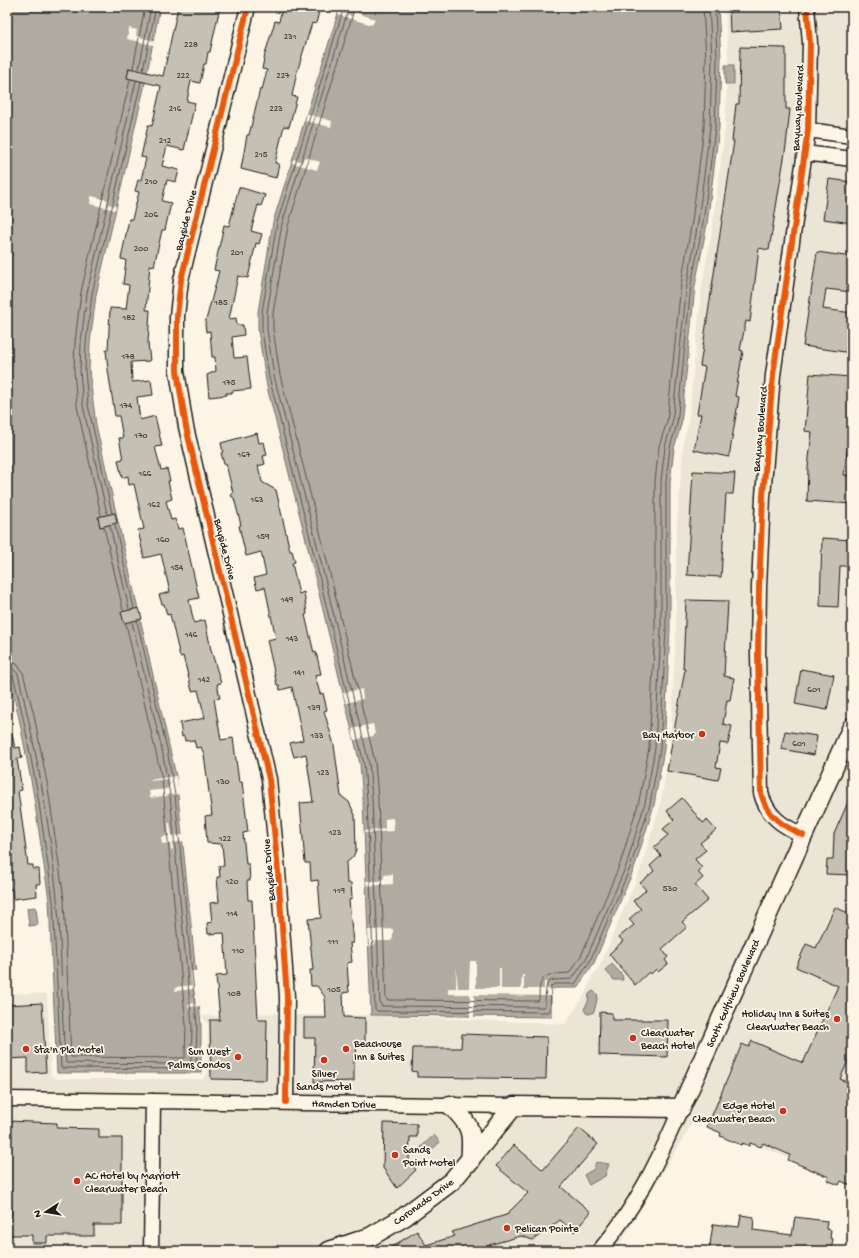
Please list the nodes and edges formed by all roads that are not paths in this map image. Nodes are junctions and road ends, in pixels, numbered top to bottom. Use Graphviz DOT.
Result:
graph roads {
  1 [pos="248,7"];
  2 [pos="807,7"];
  3 [pos="808,130"];
  4 [pos="852,136"];
  5 [pos="806,153"];
  6 [pos="852,159"];
  7 [pos="852,727"];
  8 [pos="803,834"];
  9 [pos="7,1099"];
  10 [pos="153,1101"];
  11 [pos="286,1102"];
  12 [pos="450,1105"];
  13 [pos="514,1106"];
  14 [pos="681,1108"];
  15 [pos="470,1162"];
  16 [pos="151,1251"];
  17 [pos="329,1251"];
  18 [pos="599,1251"];
  1 -- 11 [label="street, Bayside Drive"];
  2 -- 3 [label="street, Bayway Boulevard"];
  3 -- 4 [label="street"];
  3 -- 5 [label="street, Bayway Boulevard"];
  5 -- 6 [label="street"];
  5 -- 8 [label="street, Bayway Boulevard"];
  7 -- 8 [label="main road, South Gulfview Boulevard"];
  8 -- 14 [label="main road, South Gulfview Boulevard"];
  9 -- 10 [label="street, Hamden Drive"];
  10 -- 11 [label="street, Hamden Drive"];
  10 -- 16 [label="street"];
  11 -- 12 [label="street, Hamden Drive"];
  12 -- 13 [label="street, Hamden Drive"];
  12 -- 15 [label="main road"];
  13 -- 14 [label="main road, Hamden Drive"];
  13 -- 15 [label="main road, Coronado Drive"];
  14 -- 18 [label="street, South Gulfview Boulevard"];
  15 -- 17 [label="main road, Coronado Drive"];
}
